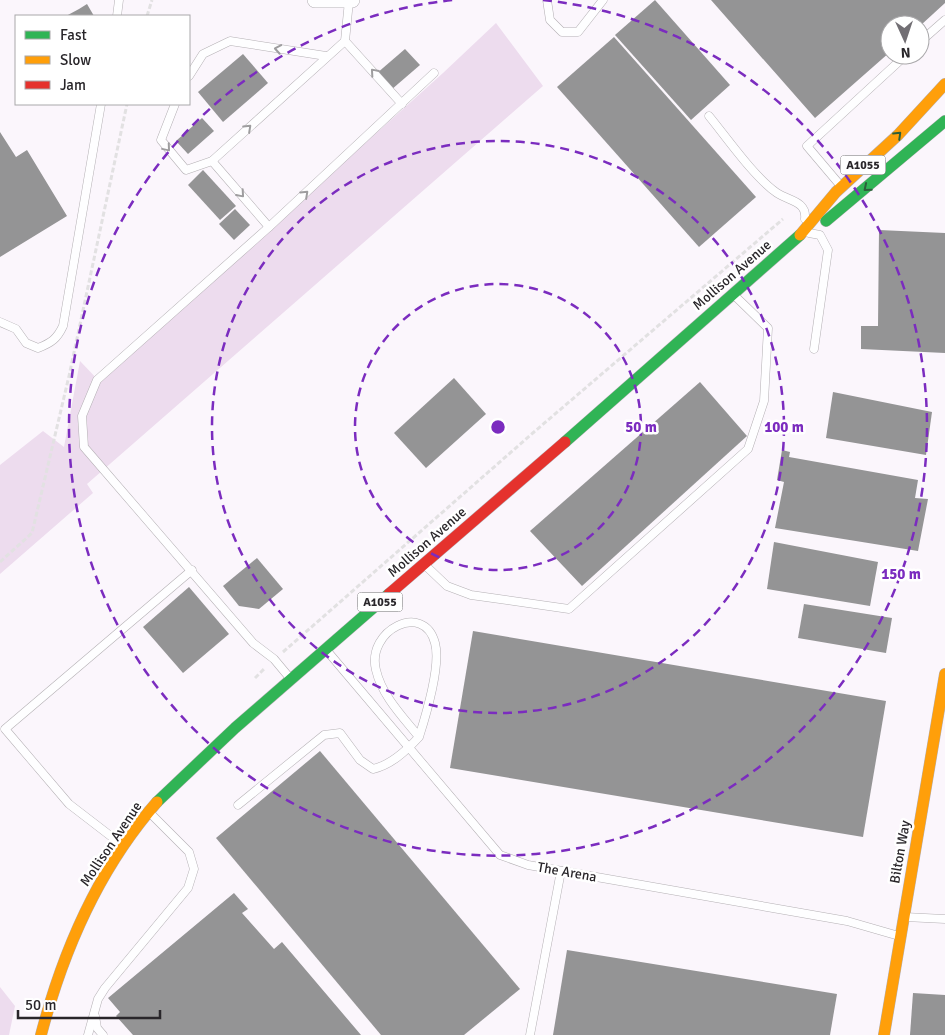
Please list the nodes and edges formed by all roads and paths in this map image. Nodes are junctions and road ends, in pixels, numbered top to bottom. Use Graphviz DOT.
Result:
graph roads {
  1 [pos="119,0"];
  2 [pos="152,0"];
  3 [pos="315,0"];
  4 [pos="350,0"];
  5 [pos="547,0"];
  6 [pos="603,0"];
  7 [pos="117,15"];
  8 [pos="147,15"];
  9 [pos="945,20"];
  10 [pos="930,33"];
  11 [pos="345,41"];
  12 [pos="326,56"];
  13 [pos="895,65"];
  14 [pos="434,73"];
  15 [pos="190,74"];
  16 [pos="945,84"];
  17 [pos="402,104"];
  18 [pos="101,105"];
  19 [pos="127,105"];
  20 [pos="175,105"];
  21 [pos="709,116"];
  22 [pos="939,116"];
  23 [pos="212,161"];
  24 [pos="841,187"];
  25 [pos="269,227"];
  26 [pos="804,232"];
  27 [pos="733,294"];
  28 [pos="0,322"];
  29 [pos="814,349"];
  30 [pos="0,562"];
  31 [pos="424,564"];
  32 [pos="192,570"];
  33 [pos="326,649"];
  34 [pos="945,674"];
  35 [pos="290,678"];
  36 [pos="940,733"];
  37 [pos="419,737"];
  38 [pos="409,748"];
  39 [pos="238,805"];
  40 [pos="148,812"];
  41 [pos="124,846"];
  42 [pos="561,871"];
  43 [pos="904,917"];
  44 [pos="945,919"];
  45 [pos="900,937"];
  46 [pos="95,1014"];
  47 [pos="41,1035"];
  48 [pos="88,1035"];
  49 [pos="103,1035"];
  50 [pos="530,1035"];
  51 [pos="884,1035"];
  1 -- 7 [label="lane"];
  2 -- 8 [label="path"];
  3 -- 4 [label="street"];
  4 -- 11 [label="lane"];
  5 -- 6 [label="lane"];
  9 -- 10 [label="lane"];
  11 -- 12 [label="lane"];
  17 -- 11 [label="lane, one-way"];
  12 -- 15 [label="lane, one-way"];
  23 -- 12 [label="lane, one-way"];
  13 -- 24 [label="lane"];
  14 -- 17 [label="lane"];
  16 -- 22 [label="main road, Mollison Avenue / A1055"];
  25 -- 17 [label="lane, one-way"];
  18 -- 28 [label="lane"];
  19 -- 30 [label="path"];
  20 -- 23 [label="lane, one-way"];
  21 -- 26 [label="lane"];
  24 -- 22 [label="main road, Mollison Avenue / A1055, one-way"];
  22 -- 26 [label="main road, Mollison Avenue / A1055, one-way"];
  23 -- 25 [label="lane, one-way"];
  24 -- 26 [label="main road, Mollison Avenue / A1055"];
  25 -- 32 [label="lane"];
  26 -- 27 [label="main road, Mollison Avenue / A1055"];
  26 -- 29 [label="lane"];
  27 -- 31 [label="main road, Mollison Avenue / A1055"];
  27 -- 31 [label="lane"];
  31 -- 33 [label="main road, Mollison Avenue / A1055"];
  32 -- 35 [label="lane"];
  32 -- 41 [label="lane"];
  33 -- 35 [label="main road, Mollison Avenue / A1055"];
  33 -- 38 [label="lane, The Arena"];
  34 -- 36 [label="main road, Bilton Way"];
  35 -- 40 [label="main road, Mollison Avenue / A1055"];
  36 -- 43 [label="main road, Bilton Way"];
  37 -- 37 [label="lane"];
  37 -- 38 [label="lane"];
  38 -- 39 [label="lane"];
  38 -- 42 [label="lane, The Arena"];
  40 -- 41 [label="main road, Mollison Avenue / A1055"];
  40 -- 46 [label="lane"];
  41 -- 47 [label="main road, Mollison Avenue / A1055"];
  42 -- 45 [label="lane, The Arena"];
  42 -- 50 [label="lane"];
  43 -- 44 [label="lane"];
  43 -- 45 [label="main road, Bilton Way"];
  45 -- 51 [label="main road, Bilton Way"];
  46 -- 48 [label="lane"];
  46 -- 49 [label="lane"];
}
